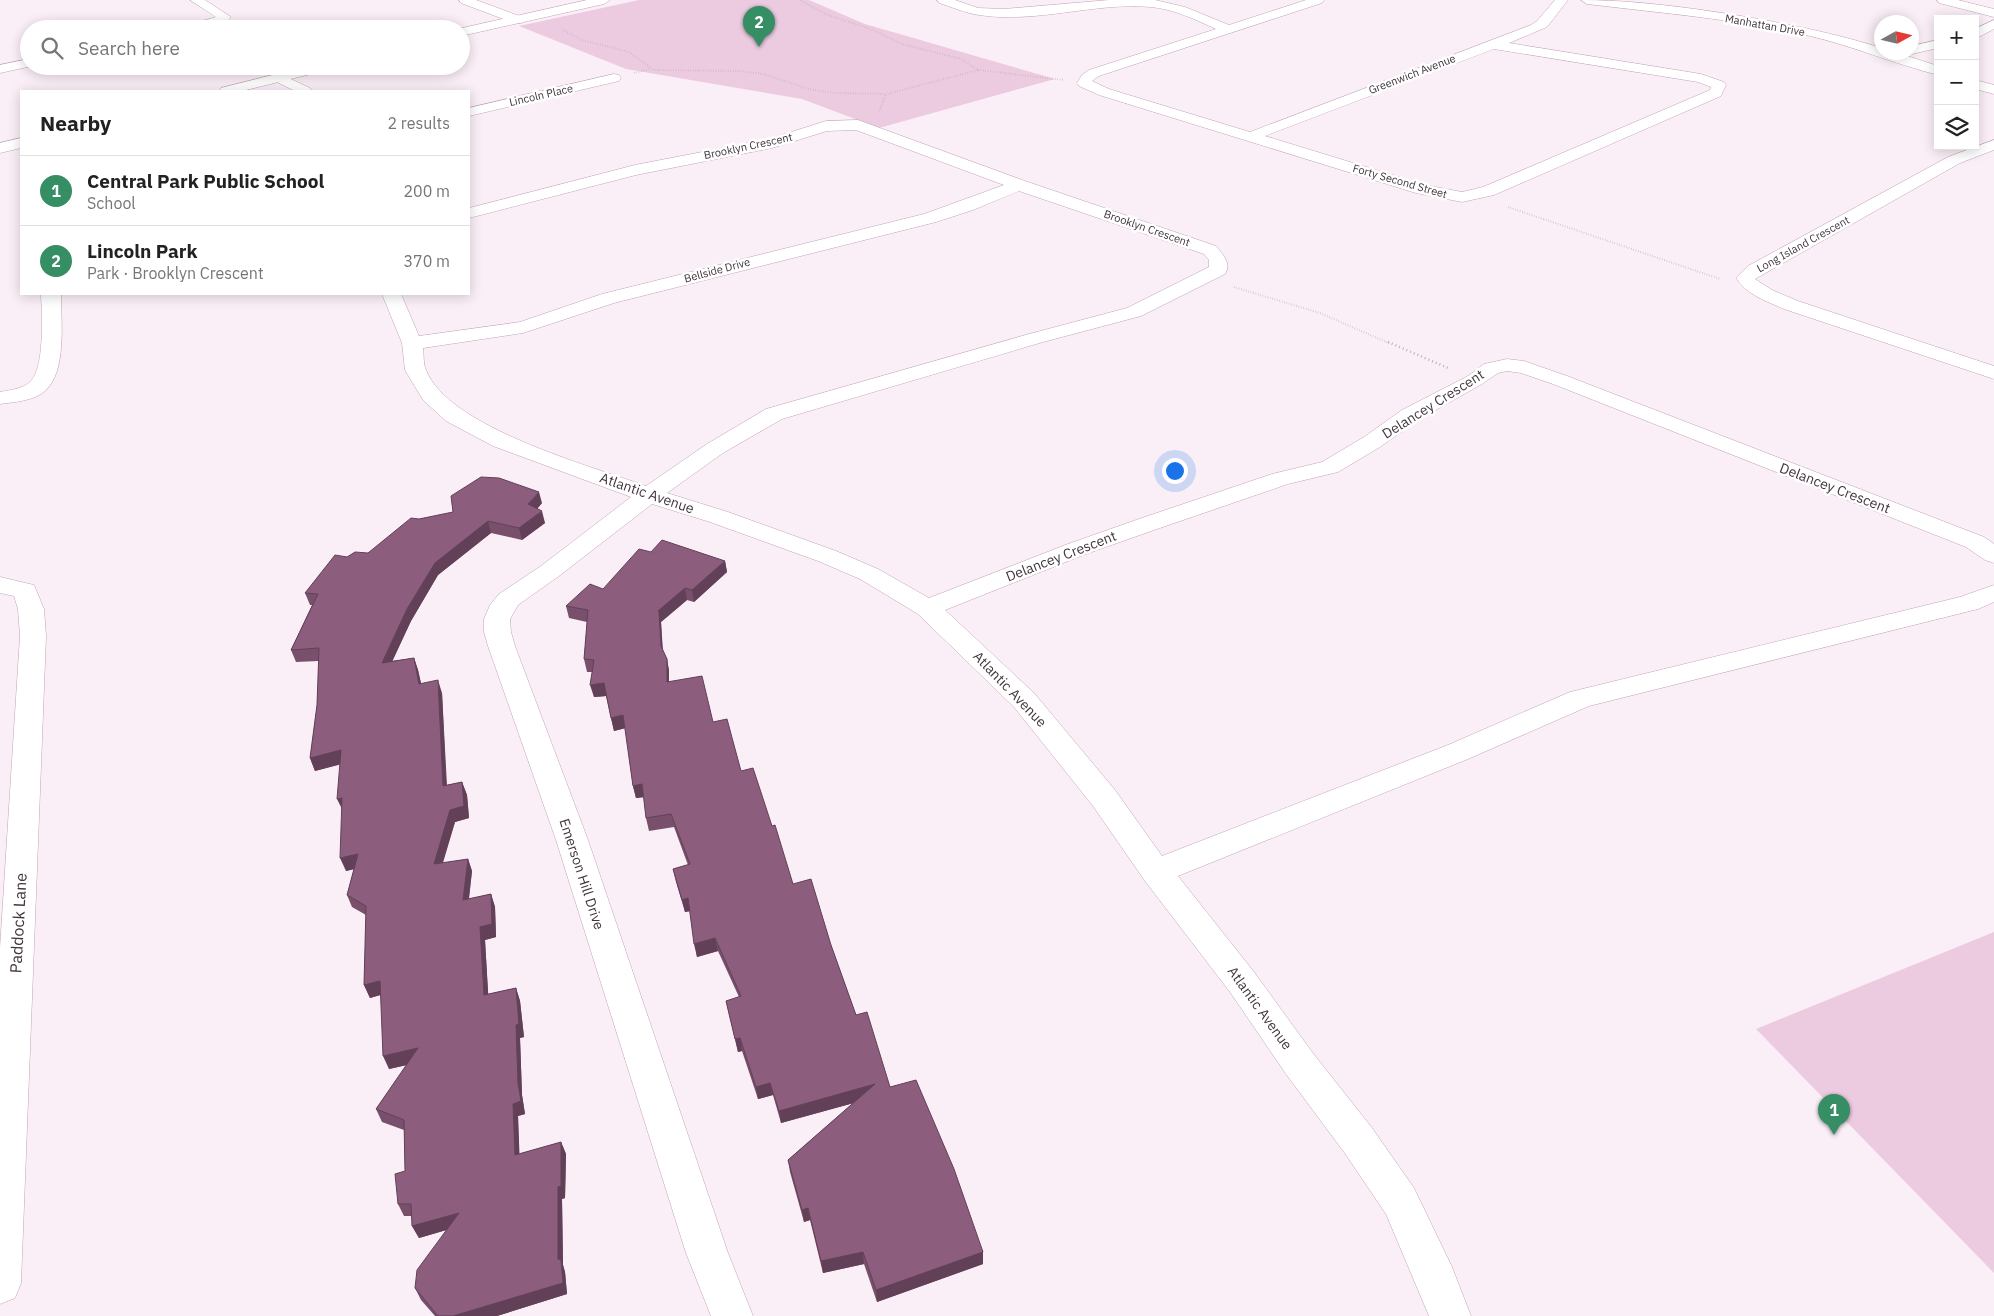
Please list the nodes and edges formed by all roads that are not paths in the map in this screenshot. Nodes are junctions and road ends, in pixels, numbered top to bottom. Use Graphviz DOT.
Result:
graph roads {
  1 [pos="196,0"];
  2 [pos="465,0"];
  3 [pos="604,0"];
  4 [pos="943,0"];
  5 [pos="1318,0"];
  6 [pos="1562,0"];
  7 [pos="1587,0"];
  8 [pos="1943,0"];
  9 [pos="1994,13"];
  10 [pos="221,20"];
  11 [pos="518,20"];
  12 [pos="1994,24"];
  13 [pos="1228,29"];
  14 [pos="470,30"];
  15 [pos="1979,33"];
  16 [pos="1490,44"];
  17 [pos="1934,45"];
  18 [pos="1919,48"];
  19 [pos="1874,49"];
  20 [pos="1909,60"];
  21 [pos="20,65"];
  22 [pos="0,69"];
  23 [pos="1934,70"];
  24 [pos="292,75"];
  25 [pos="280,78"];
  26 [pos="614,78"];
  27 [pos="1979,85"];
  28 [pos="230,90"];
  29 [pos="303,90"];
  30 [pos="1994,90"];
  31 [pos="470,112"];
  32 [pos="1252,136"];
  33 [pos="20,143"];
  34 [pos="1994,145"];
  35 [pos="0,148"];
  36 [pos="1019,185"];
  37 [pos="470,213"];
  38 [pos="51,295"];
  39 [pos="392,295"];
  40 [pos="412,343"];
  41 [pos="1994,373"];
  42 [pos="0,398"];
  43 [pos="649,496"];
  44 [pos="1994,555"];
  45 [pos="0,585"];
  46 [pos="1994,593"];
  47 [pos="927,608"];
  48 [pos="1156,872"];
  49 [pos="0,1283"];
  50 [pos="732,1316"];
  51 [pos="1450,1316"];
  1 -- 10 [label="street"];
  2 -- 11 [label="street"];
  3 -- 11 [label="street"];
  4 -- 13 [label="street"];
  5 -- 13 [label="street"];
  6 -- 16 [label="street, Greenwich Avenue"];
  7 -- 19 [label="street, Manhattan Drive"];
  8 -- 9 [label="street"];
  11 -- 14 [label="street"];
  12 -- 15 [label="street"];
  13 -- 32 [label="street, Forty Second Street"];
  16 -- 32 [label="street, Greenwich Avenue"];
  16 -- 32 [label="street, Forty Second Street"];
  17 -- 18 [label="street"];
  20 -- 23 [label="street, Manhattan Drive"];
  21 -- 22 [label="street"];
  24 -- 25 [label="street"];
  25 -- 28 [label="street"];
  25 -- 29 [label="street"];
  26 -- 31 [label="street, Lincoln Place"];
  27 -- 30 [label="street"];
  33 -- 35 [label="street"];
  34 -- 41 [label="street, Long Island Crescent"];
  36 -- 37 [label="street, Brooklyn Crescent"];
  36 -- 40 [label="street, Bellside Drive"];
  36 -- 43 [label="street, Brooklyn Crescent"];
  38 -- 42 [label="street"];
  39 -- 40 [label="street, Atlantic Avenue"];
  40 -- 43 [label="street, Atlantic Avenue"];
  43 -- 47 [label="street, Atlantic Avenue"];
  43 -- 50 [label="street, Emerson Hill Drive"];
  44 -- 47 [label="street, Delancey Crescent"];
  45 -- 49 [label="street, Paddock Lane"];
  46 -- 48 [label="street"];
  47 -- 48 [label="street, Atlantic Avenue"];
  48 -- 51 [label="street, Atlantic Avenue"];
}
